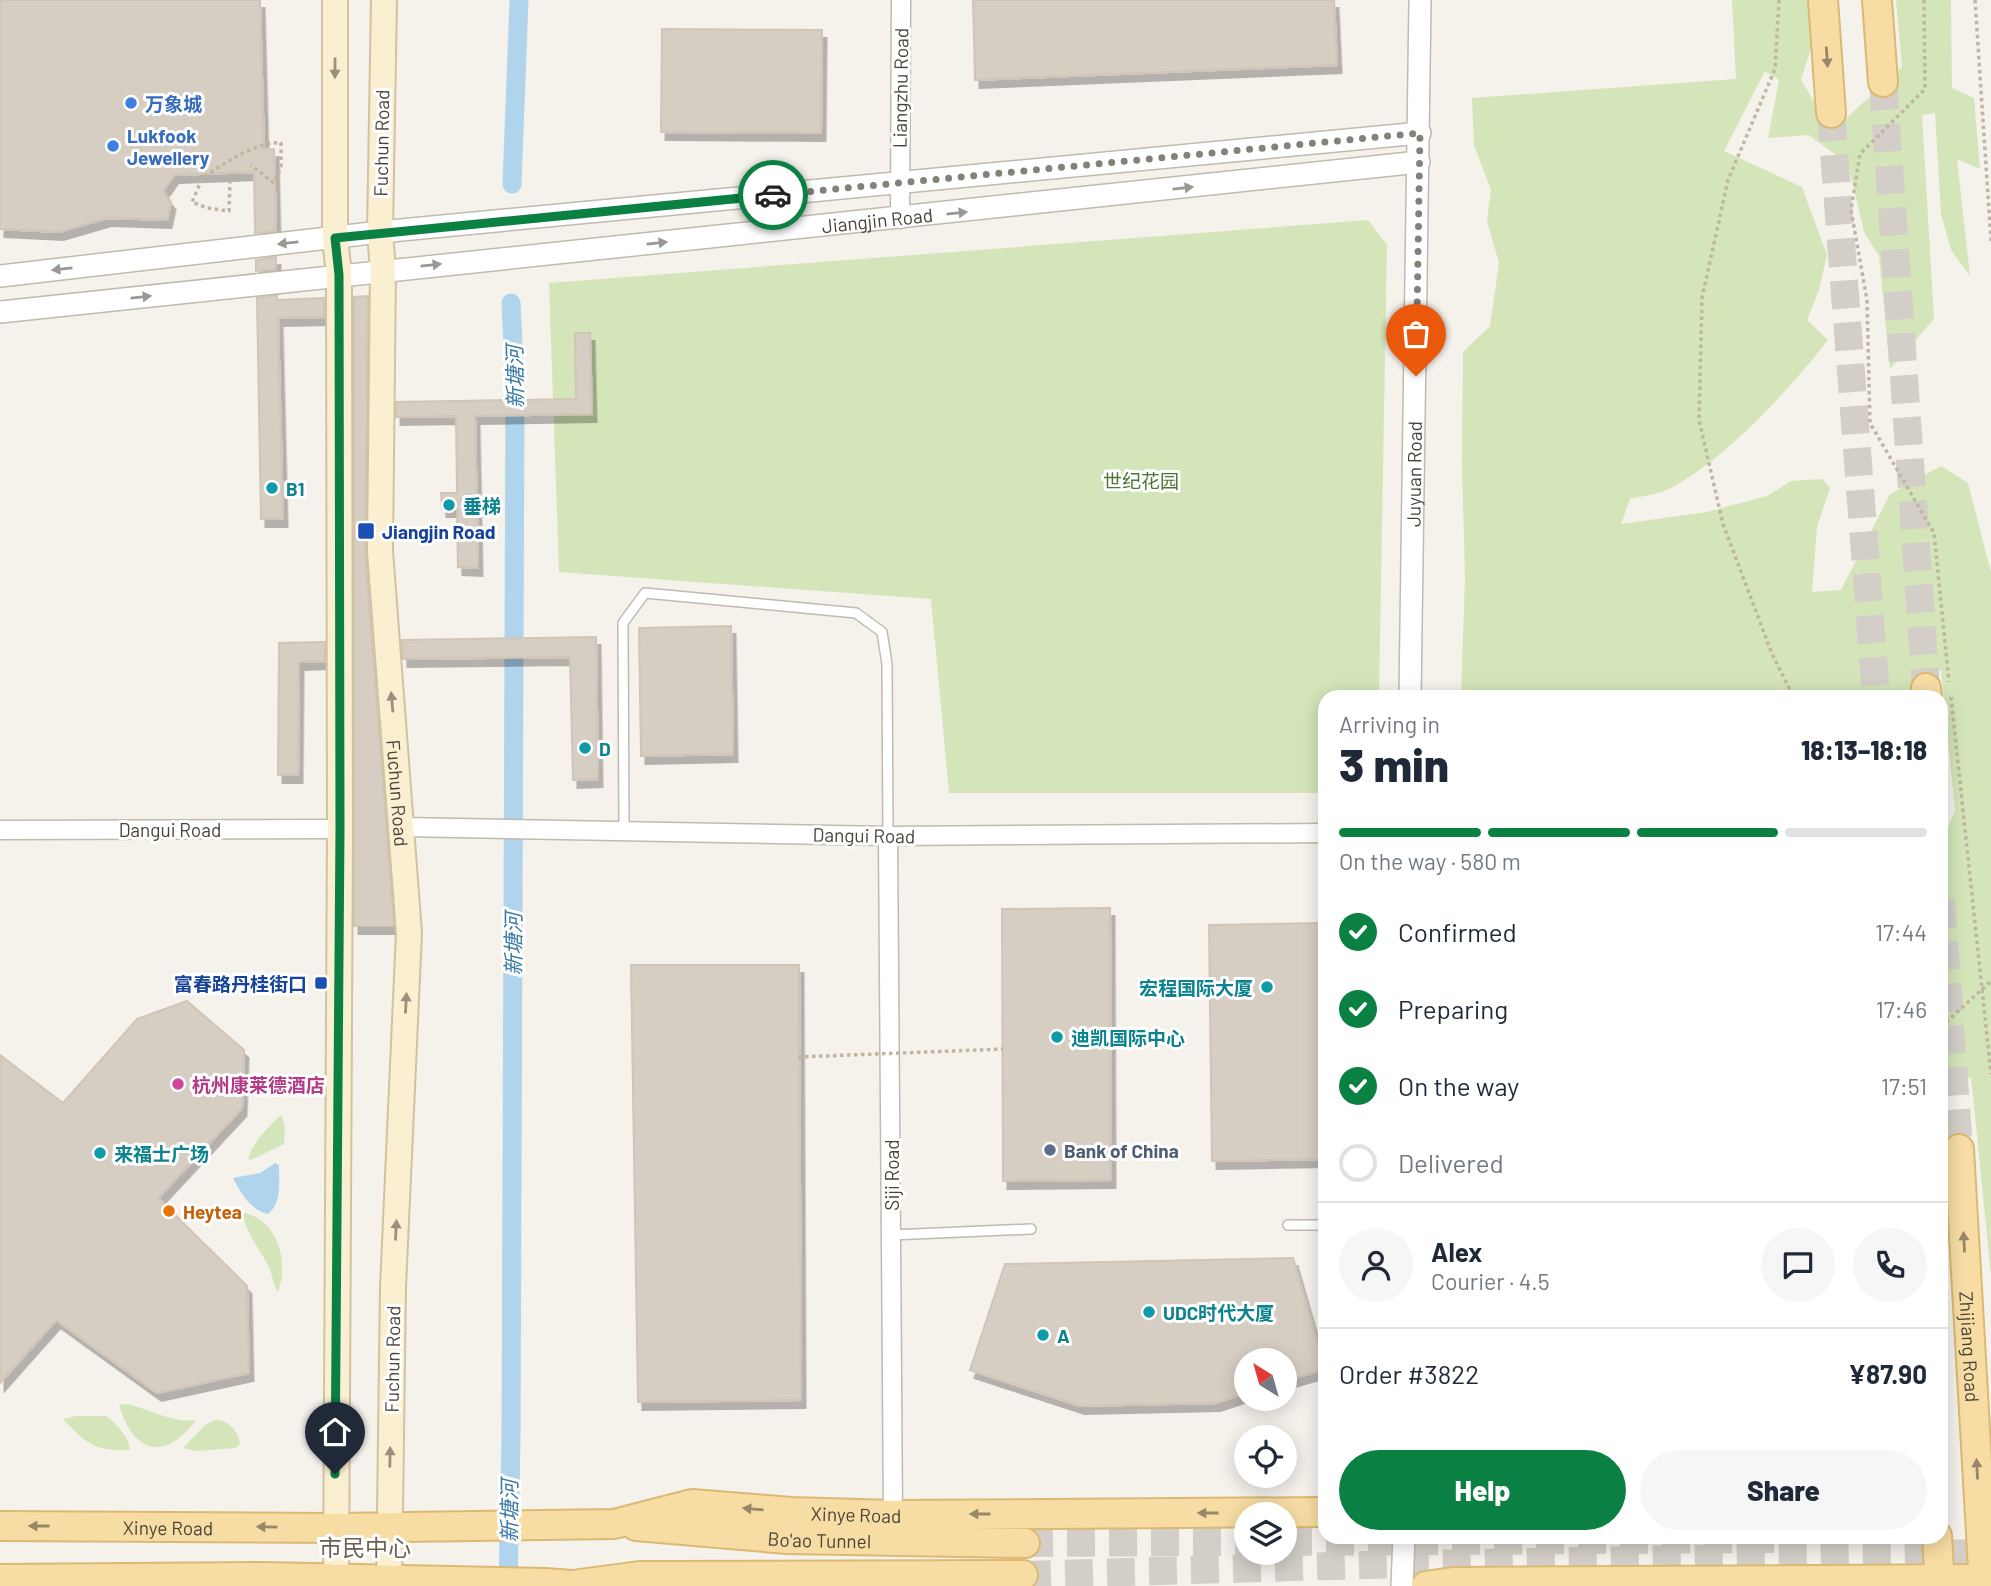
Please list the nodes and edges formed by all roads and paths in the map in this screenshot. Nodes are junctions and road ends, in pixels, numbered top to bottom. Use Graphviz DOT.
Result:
graph roads {
  1 [pos="335,0"];
  2 [pos="384,0"];
  3 [pos="901,0"];
  4 [pos="1420,0"];
  5 [pos="1779,0"];
  6 [pos="1823,0"];
  7 [pos="1877,0"];
  8 [pos="1924,0"];
  9 [pos="1975,0"];
  10 [pos="1883,82"];
  11 [pos="1831,113"];
  12 [pos="1420,133"];
  13 [pos="1419,162"];
  14 [pos="251,165"];
  15 [pos="230,180"];
  16 [pos="898,183"];
  17 [pos="900,219"];
  18 [pos="380,232"];
  19 [pos="335,238"];
  20 [pos="1991,241"];
  21 [pos="383,270"];
  22 [pos="339,275"];
  23 [pos="0,276"];
  24 [pos="0,312"];
  25 [pos="1410,690"];
  26 [pos="1790,690"];
  27 [pos="402,827"];
  28 [pos="340,829"];
  29 [pos="0,831"];
  30 [pos="624,831"];
  31 [pos="1318,833"];
  32 [pos="888,836"];
  33 [pos="1991,981"];
  34 [pos="1948,1021"];
  35 [pos="1003,1049"];
  36 [pos="798,1057"];
  37 [pos="1991,1074"];
  38 [pos="1959,1149"];
  39 [pos="1288,1225"];
  40 [pos="1318,1225"];
  41 [pos="1031,1229"];
  42 [pos="891,1235"];
  43 [pos="1318,1512"];
  44 [pos="893,1515"];
  45 [pos="614,1524"];
  46 [pos="0,1525"];
  47 [pos="389,1526"];
  48 [pos="335,1528"];
  49 [pos="1948,1534"];
  50 [pos="1024,1543"];
  51 [pos="1404,1544"];
  52 [pos="1937,1544"];
  53 [pos="1985,1544"];
  54 [pos="1023,1575"];
  55 [pos="0,1579"];
  56 [pos="336,1582"];
  57 [pos="389,1583"];
  58 [pos="1939,1583"];
  59 [pos="1984,1583"];
  60 [pos="1676,1584"];
  61 [pos="583,1585"];
  62 [pos="1402,1586"];
  63 [pos="1426,1586"];
  1 -- 19 [label="main road, one-way"];
  2 -- 18 [label="main road, Fuchun Road"];
  3 -- 16 [label="street, Liangzhu Road"];
  4 -- 12 [label="street, Juyuan Road"];
  5 -- 26 [label="path"];
  6 -- 11 [label="main road, one-way"];
  7 -- 10 [label="main road"];
  8 -- 37 [label="path"];
  9 -- 20 [label="path"];
  12 -- 13 [label="street, Juyuan Road"];
  12 -- 16 [label="street, Jiangjin Road"];
  17 -- 13 [label="street, Jiangjin Road, one-way"];
  13 -- 25 [label="street, Juyuan Road"];
  14 -- 15 [label="path"];
  16 -- 17 [label="street, Liangzhu Road"];
  16 -- 18 [label="street, Jiangjin Road"];
  21 -- 17 [label="street, Jiangjin Road, one-way"];
  18 -- 19 [label="street, Jiangjin Road"];
  18 -- 21 [label="main road, Fuchun Road"];
  19 -- 22 [label="main road"];
  19 -- 23 [label="street, Jiangjin Road, one-way"];
  21 -- 22 [label="street, Jiangjin Road"];
  27 -- 21 [label="main road, Fuchun Road, one-way"];
  24 -- 22 [label="street, Jiangjin Road, one-way"];
  22 -- 28 [label="main road"];
  27 -- 30 [label="street, Dangui Road"];
  47 -- 27 [label="main road, Fuchun Road, one-way"];
  28 -- 29 [label="street, Dangui Road"];
  28 -- 48 [label="main road"];
  30 -- 32 [label="street, Dangui Road"];
  30 -- 32 [label="lane"];
  31 -- 32 [label="street, Dangui Road"];
  32 -- 42 [label="street, Siji Road"];
  33 -- 34 [label="path, bridge"];
  35 -- 36 [label="path, bridge"];
  53 -- 38 [label="main road, Zhijiang Road, one-way"];
  39 -- 40 [label="lane"];
  41 -- 42 [label="lane"];
  42 -- 44 [label="street, Siji Road"];
  43 -- 44 [label="main road, Xinye Road, one-way"];
  44 -- 45 [label="main road, Xinye Road, one-way"];
  45 -- 47 [label="main road, Xinye Road"];
  45 -- 50 [label="main road, Bo'ao Tunnel"];
  48 -- 46 [label="main road, Xinye Road, one-way"];
  47 -- 48 [label="main road, Xinye Road"];
  47 -- 57 [label="main road, Fuchun Road"];
  48 -- 56 [label="main road"];
  49 -- 53 [label="main road"];
  51 -- 62 [label="street"];
  52 -- 58 [label="main road"];
  53 -- 59 [label="main road, Zhijiang Road"];
  54 -- 61 [label="main road, Bo'ao Tunnel"];
  55 -- 56 [label="main road"];
  56 -- 57 [label="main road"];
  57 -- 61 [label="main road"];
  58 -- 59 [label="main road"];
  58 -- 60 [label="main road"];
  60 -- 63 [label="main road"];
}
